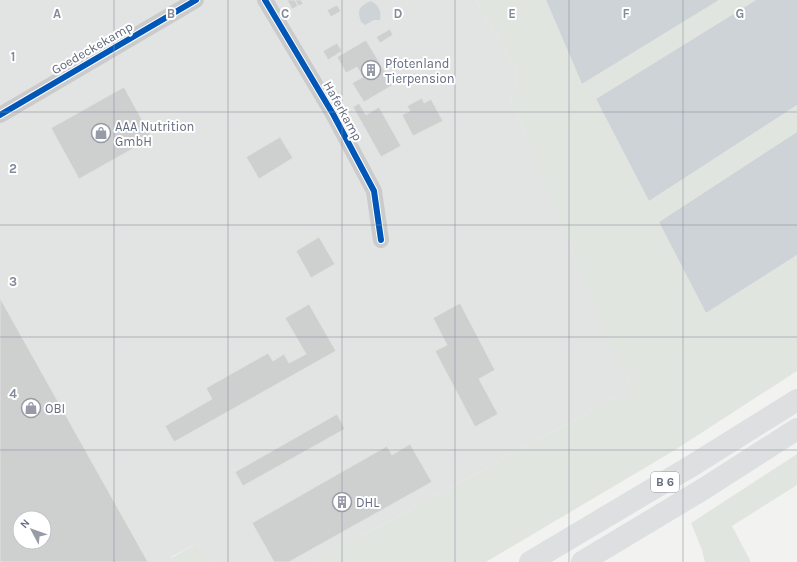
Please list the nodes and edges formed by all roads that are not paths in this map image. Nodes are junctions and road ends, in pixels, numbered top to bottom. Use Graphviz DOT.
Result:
graph roads {
  1 [pos="196,0"];
  2 [pos="265,0"];
  3 [pos="0,115"];
  4 [pos="380,240"];
  5 [pos="797,400"];
  6 [pos="797,429"];
  7 [pos="530,562"];
  8 [pos="582,562"];
  1 -- 3 [label="street, Goedeckekamp"];
  2 -- 4 [label="street, Haferkamp"];
  5 -- 7 [label="highway, B 6"];
  6 -- 8 [label="highway, B 6"];
}
